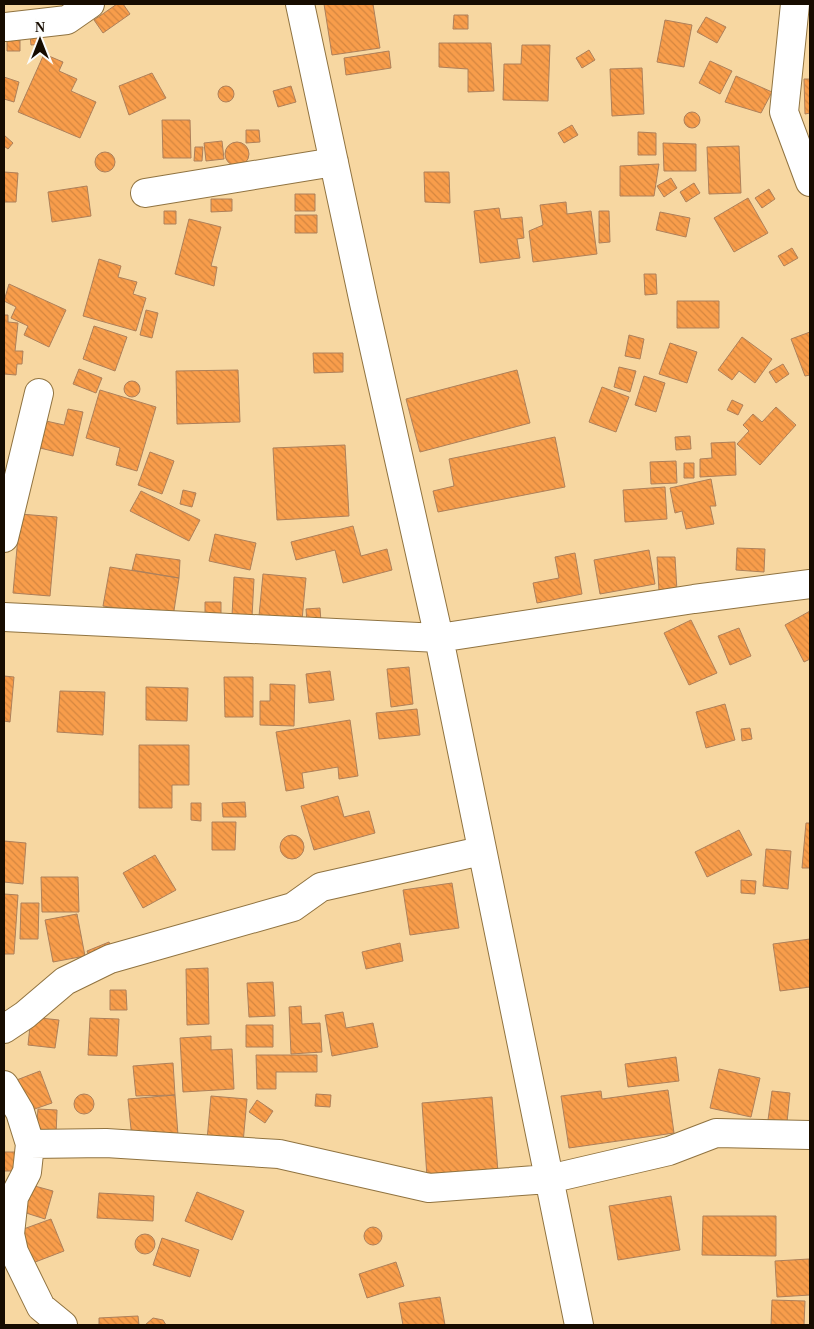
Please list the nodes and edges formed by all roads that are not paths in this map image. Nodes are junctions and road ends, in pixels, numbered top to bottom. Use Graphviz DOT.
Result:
graph roads {
  1 [pos="90,4"];
  2 [pos="300,4"];
  3 [pos="795,4"];
  4 [pos="6,27"];
  5 [pos="334,162"];
  6 [pos="810,182"];
  7 [pos="146,192"];
  8 [pos="39,394"];
  9 [pos="4,538"];
  10 [pos="810,584"];
  11 [pos="4,617"];
  12 [pos="439,638"];
  13 [pos="481,851"];
  14 [pos="4,1029"];
  15 [pos="4,1085"];
  16 [pos="810,1135"];
  17 [pos="30,1144"];
  18 [pos="549,1179"];
  19 [pos="63,1325"];
  20 [pos="580,1325"];
  1 -- 4 [label="street"];
  2 -- 5 [label="street"];
  3 -- 6 [label="street"];
  5 -- 7 [label="street"];
  5 -- 12 [label="street"];
  8 -- 9 [label="street"];
  10 -- 12 [label="street"];
  11 -- 12 [label="street"];
  12 -- 13 [label="street"];
  13 -- 14 [label="street"];
  13 -- 18 [label="street"];
  15 -- 17 [label="street"];
  16 -- 18 [label="street"];
  17 -- 18 [label="street"];
  17 -- 19 [label="street"];
  18 -- 20 [label="street"];
}
